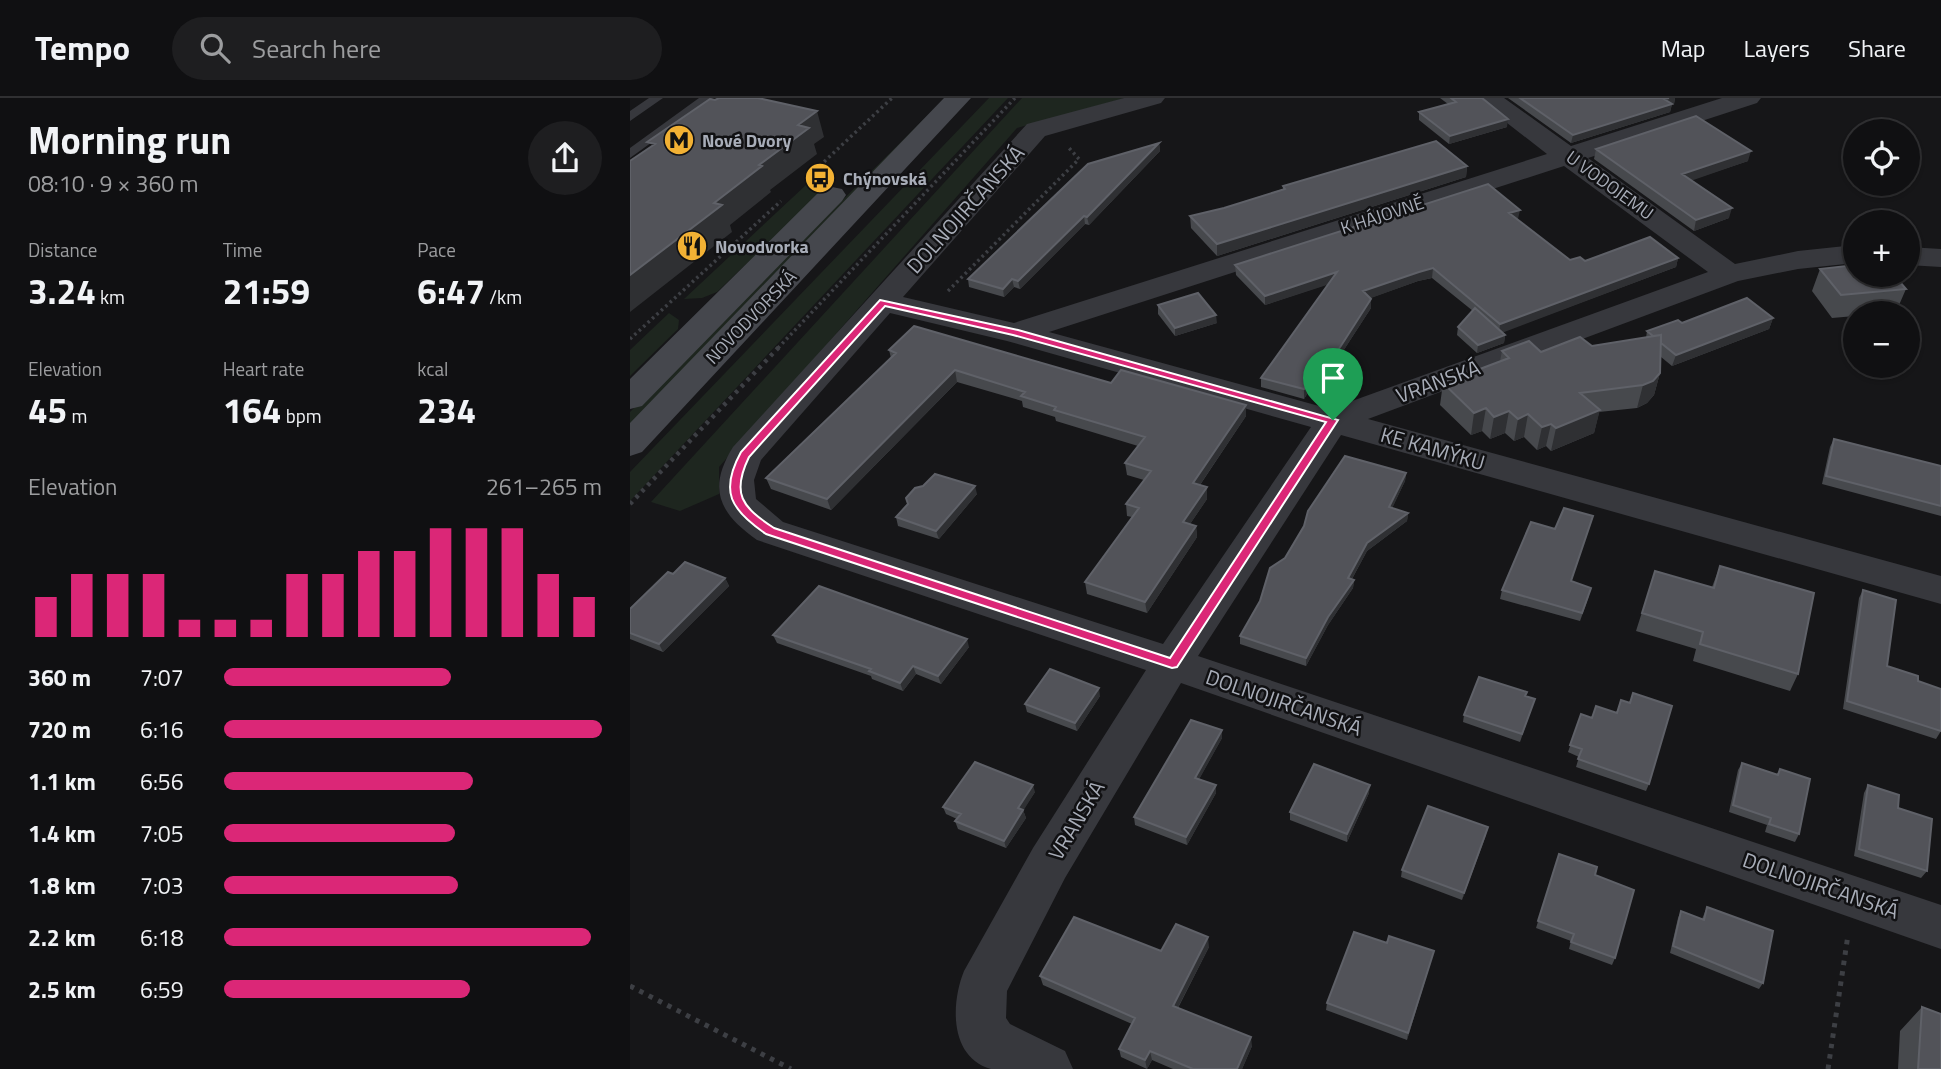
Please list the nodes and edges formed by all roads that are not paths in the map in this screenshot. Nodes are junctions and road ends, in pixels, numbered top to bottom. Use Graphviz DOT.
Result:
graph roads {
  1 [pos="657,98"];
  2 [pos="707,98"];
  3 [pos="931,98"];
  4 [pos="958,98"];
  5 [pos="1152,98"];
  6 [pos="1488,98"];
  7 [pos="1748,98"];
  8 [pos="630,117"];
  9 [pos="630,154"];
  10 [pos="1569,155"];
  11 [pos="1843,255"];
  12 [pos="1920,257"];
  13 [pos="1941,258"];
  14 [pos="1731,274"];
  15 [pos="883,302"];
  16 [pos="1015,332"];
  17 [pos="630,398"];
  18 [pos="1333,420"];
  19 [pos="630,444"];
  20 [pos="1941,590"];
  21 [pos="1172,663"];
  22 [pos="1941,927"];
  23 [pos="1047,1069"];
  1 -- 8 [label="lane"];
  2 -- 9 [label="lane"];
  3 -- 17 [label="main road, NOVODVORSKÁ"];
  4 -- 19 [label="main road, NOVODVORSKÁ"];
  5 -- 15 [label="street, DOLNOJIRČANSKÁ"];
  6 -- 10 [label="street, U VODOJEMU"];
  7 -- 10 [label="street, K HÁJOVNĚ"];
  10 -- 14 [label="street, U VODOJEMU"];
  10 -- 16 [label="street, K HÁJOVNĚ"];
  11 -- 14 [label="street, VRANSKÁ"];
  12 -- 13 [label="street"];
  14 -- 18 [label="street, VRANSKÁ"];
  15 -- 16 [label="street, KE KAMÝKU"];
  15 -- 21 [label="street, DOLNOJIRČANSKÁ"];
  16 -- 18 [label="street, KE KAMÝKU"];
  18 -- 20 [label="street, KE KAMÝKU"];
  18 -- 21 [label="street, VRANSKÁ"];
  21 -- 22 [label="street, DOLNOJIRČANSKÁ"];
  21 -- 23 [label="street, VRANSKÁ"];
}
